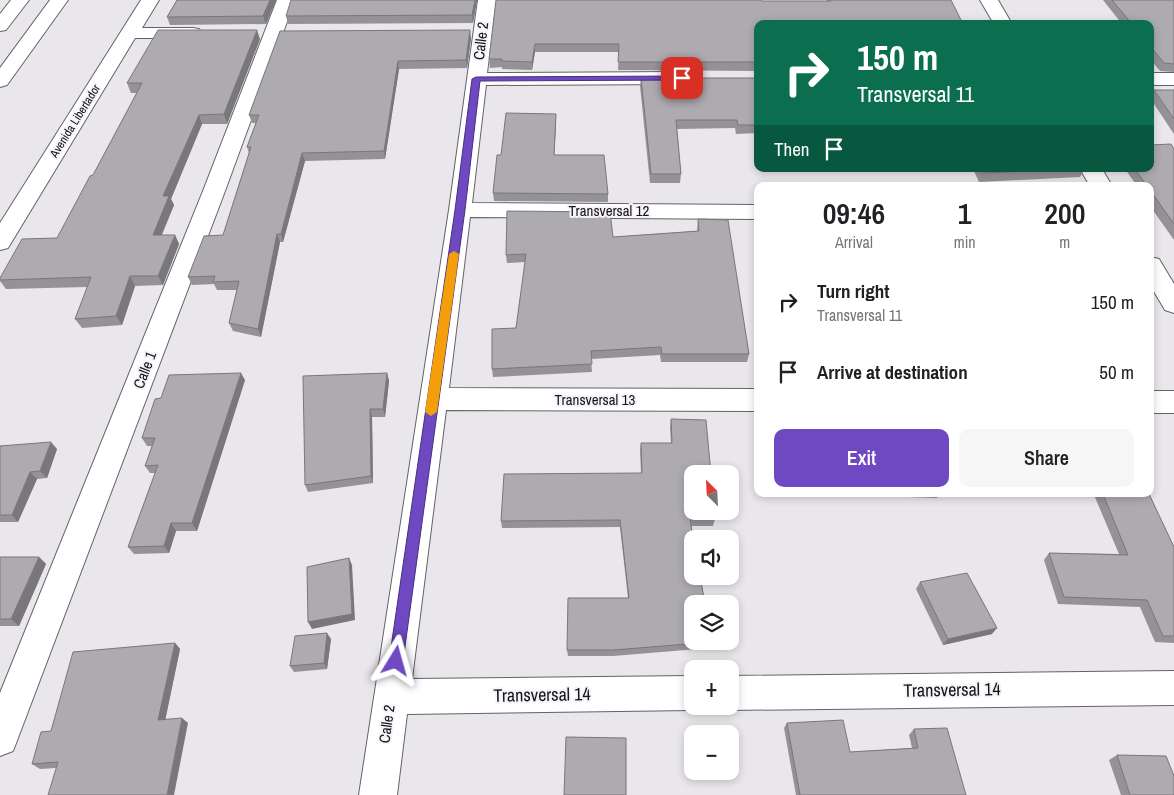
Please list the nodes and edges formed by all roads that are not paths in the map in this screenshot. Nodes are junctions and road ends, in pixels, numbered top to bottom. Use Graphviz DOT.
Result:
graph roads {
  1 [pos="20,0"];
  2 [pos="59,0"];
  3 [pos="150,0"];
  4 [pos="286,0"];
  5 [pos="487,0"];
  6 [pos="989,0"];
  7 [pos="1001,20"];
  8 [pos="0,26"];
  9 [pos="130,33"];
  10 [pos="206,33"];
  11 [pos="699,78"];
  12 [pos="476,79"];
  13 [pos="1154,79"];
  14 [pos="1174,79"];
  15 [pos="0,81"];
  16 [pos="460,210"];
  17 [pos="754,212"];
  18 [pos="0,242"];
  19 [pos="1154,272"];
  20 [pos="1174,304"];
  21 [pos="433,399"];
  22 [pos="754,400"];
  23 [pos="1154,402"];
  24 [pos="1174,402"];
  25 [pos="1174,688"];
  26 [pos="739,693"];
  27 [pos="684,694"];
  28 [pos="391,697"];
  29 [pos="0,738"];
  30 [pos="378,795"];
  1 -- 8 [label="street"];
  2 -- 15 [label="street"];
  3 -- 9 [label="street, Avenida Libertador"];
  4 -- 29 [label="street, Calle 1"];
  5 -- 12 [label="street, Calle 2"];
  6 -- 7 [label="street"];
  9 -- 10 [label="street"];
  9 -- 18 [label="street, Avenida Libertador"];
  11 -- 12 [label="street"];
  12 -- 16 [label="street, Calle 2"];
  13 -- 14 [label="street"];
  16 -- 17 [label="street, Transversal 12"];
  16 -- 21 [label="street, Calle 2"];
  19 -- 20 [label="street"];
  21 -- 22 [label="street, Transversal 13"];
  21 -- 28 [label="street, Calle 2"];
  23 -- 24 [label="street"];
  25 -- 26 [label="street, Transversal 14"];
  27 -- 28 [label="street, Transversal 14"];
  28 -- 30 [label="street, Calle 2"];
}
